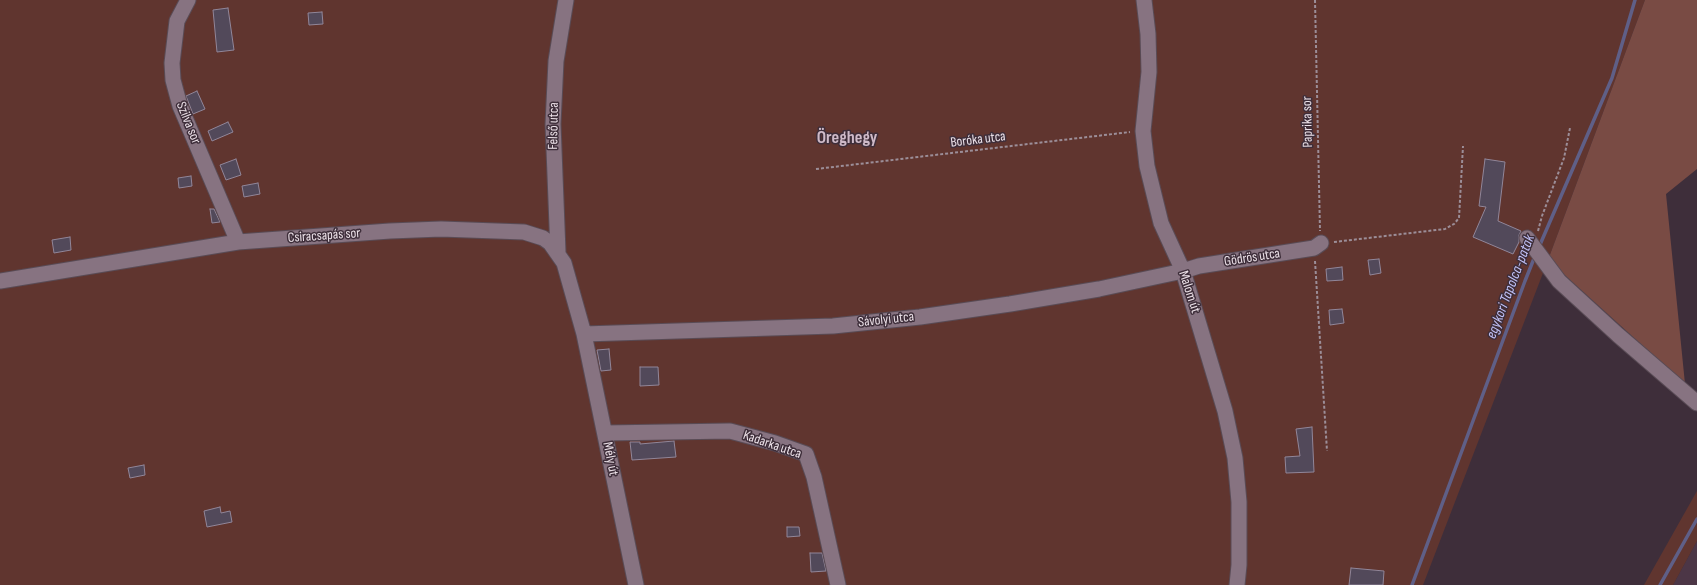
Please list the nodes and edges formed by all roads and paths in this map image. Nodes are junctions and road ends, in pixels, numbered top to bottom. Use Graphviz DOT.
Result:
graph roads {
  1 [pos="188,0"];
  2 [pos="566,0"];
  3 [pos="1144,0"];
  4 [pos="1315,0"];
  5 [pos="1570,128"];
  6 [pos="1143,131"];
  7 [pos="1463,146"];
  8 [pos="816,169"];
  9 [pos="238,242"];
  10 [pos="1317,246"];
  11 [pos="1535,248"];
  12 [pos="558,252"];
  13 [pos="1183,271"];
  14 [pos="0,281"];
  15 [pos="584,334"];
  16 [pos="1697,403"];
  17 [pos="605,433"];
  18 [pos="1327,451"];
  19 [pos="636,585"];
  20 [pos="838,585"];
  21 [pos="1237,585"];
  1 -- 9 [label="street, Szilva sor"];
  2 -- 12 [label="street, Felső utca"];
  3 -- 6 [label="street, Malom út"];
  4 -- 10 [label="path, Paprika sor"];
  5 -- 11 [label="path"];
  6 -- 8 [label="path, Boróka utca"];
  6 -- 13 [label="street, Malom út"];
  7 -- 10 [label="path"];
  9 -- 12 [label="street, Csiracsapás sor"];
  9 -- 14 [label="street, Csiracsapás sor"];
  10 -- 13 [label="street, Gödrös utca"];
  10 -- 18 [label="path, Paprika sor"];
  11 -- 16 [label="street"];
  12 -- 15 [label="street, Csiracsapás sor"];
  13 -- 15 [label="street, Sávolyi utca"];
  13 -- 21 [label="street, Malom út"];
  15 -- 17 [label="street, Mély út"];
  17 -- 19 [label="street, Mély út"];
  17 -- 20 [label="street, Kadarka utca"];
}
